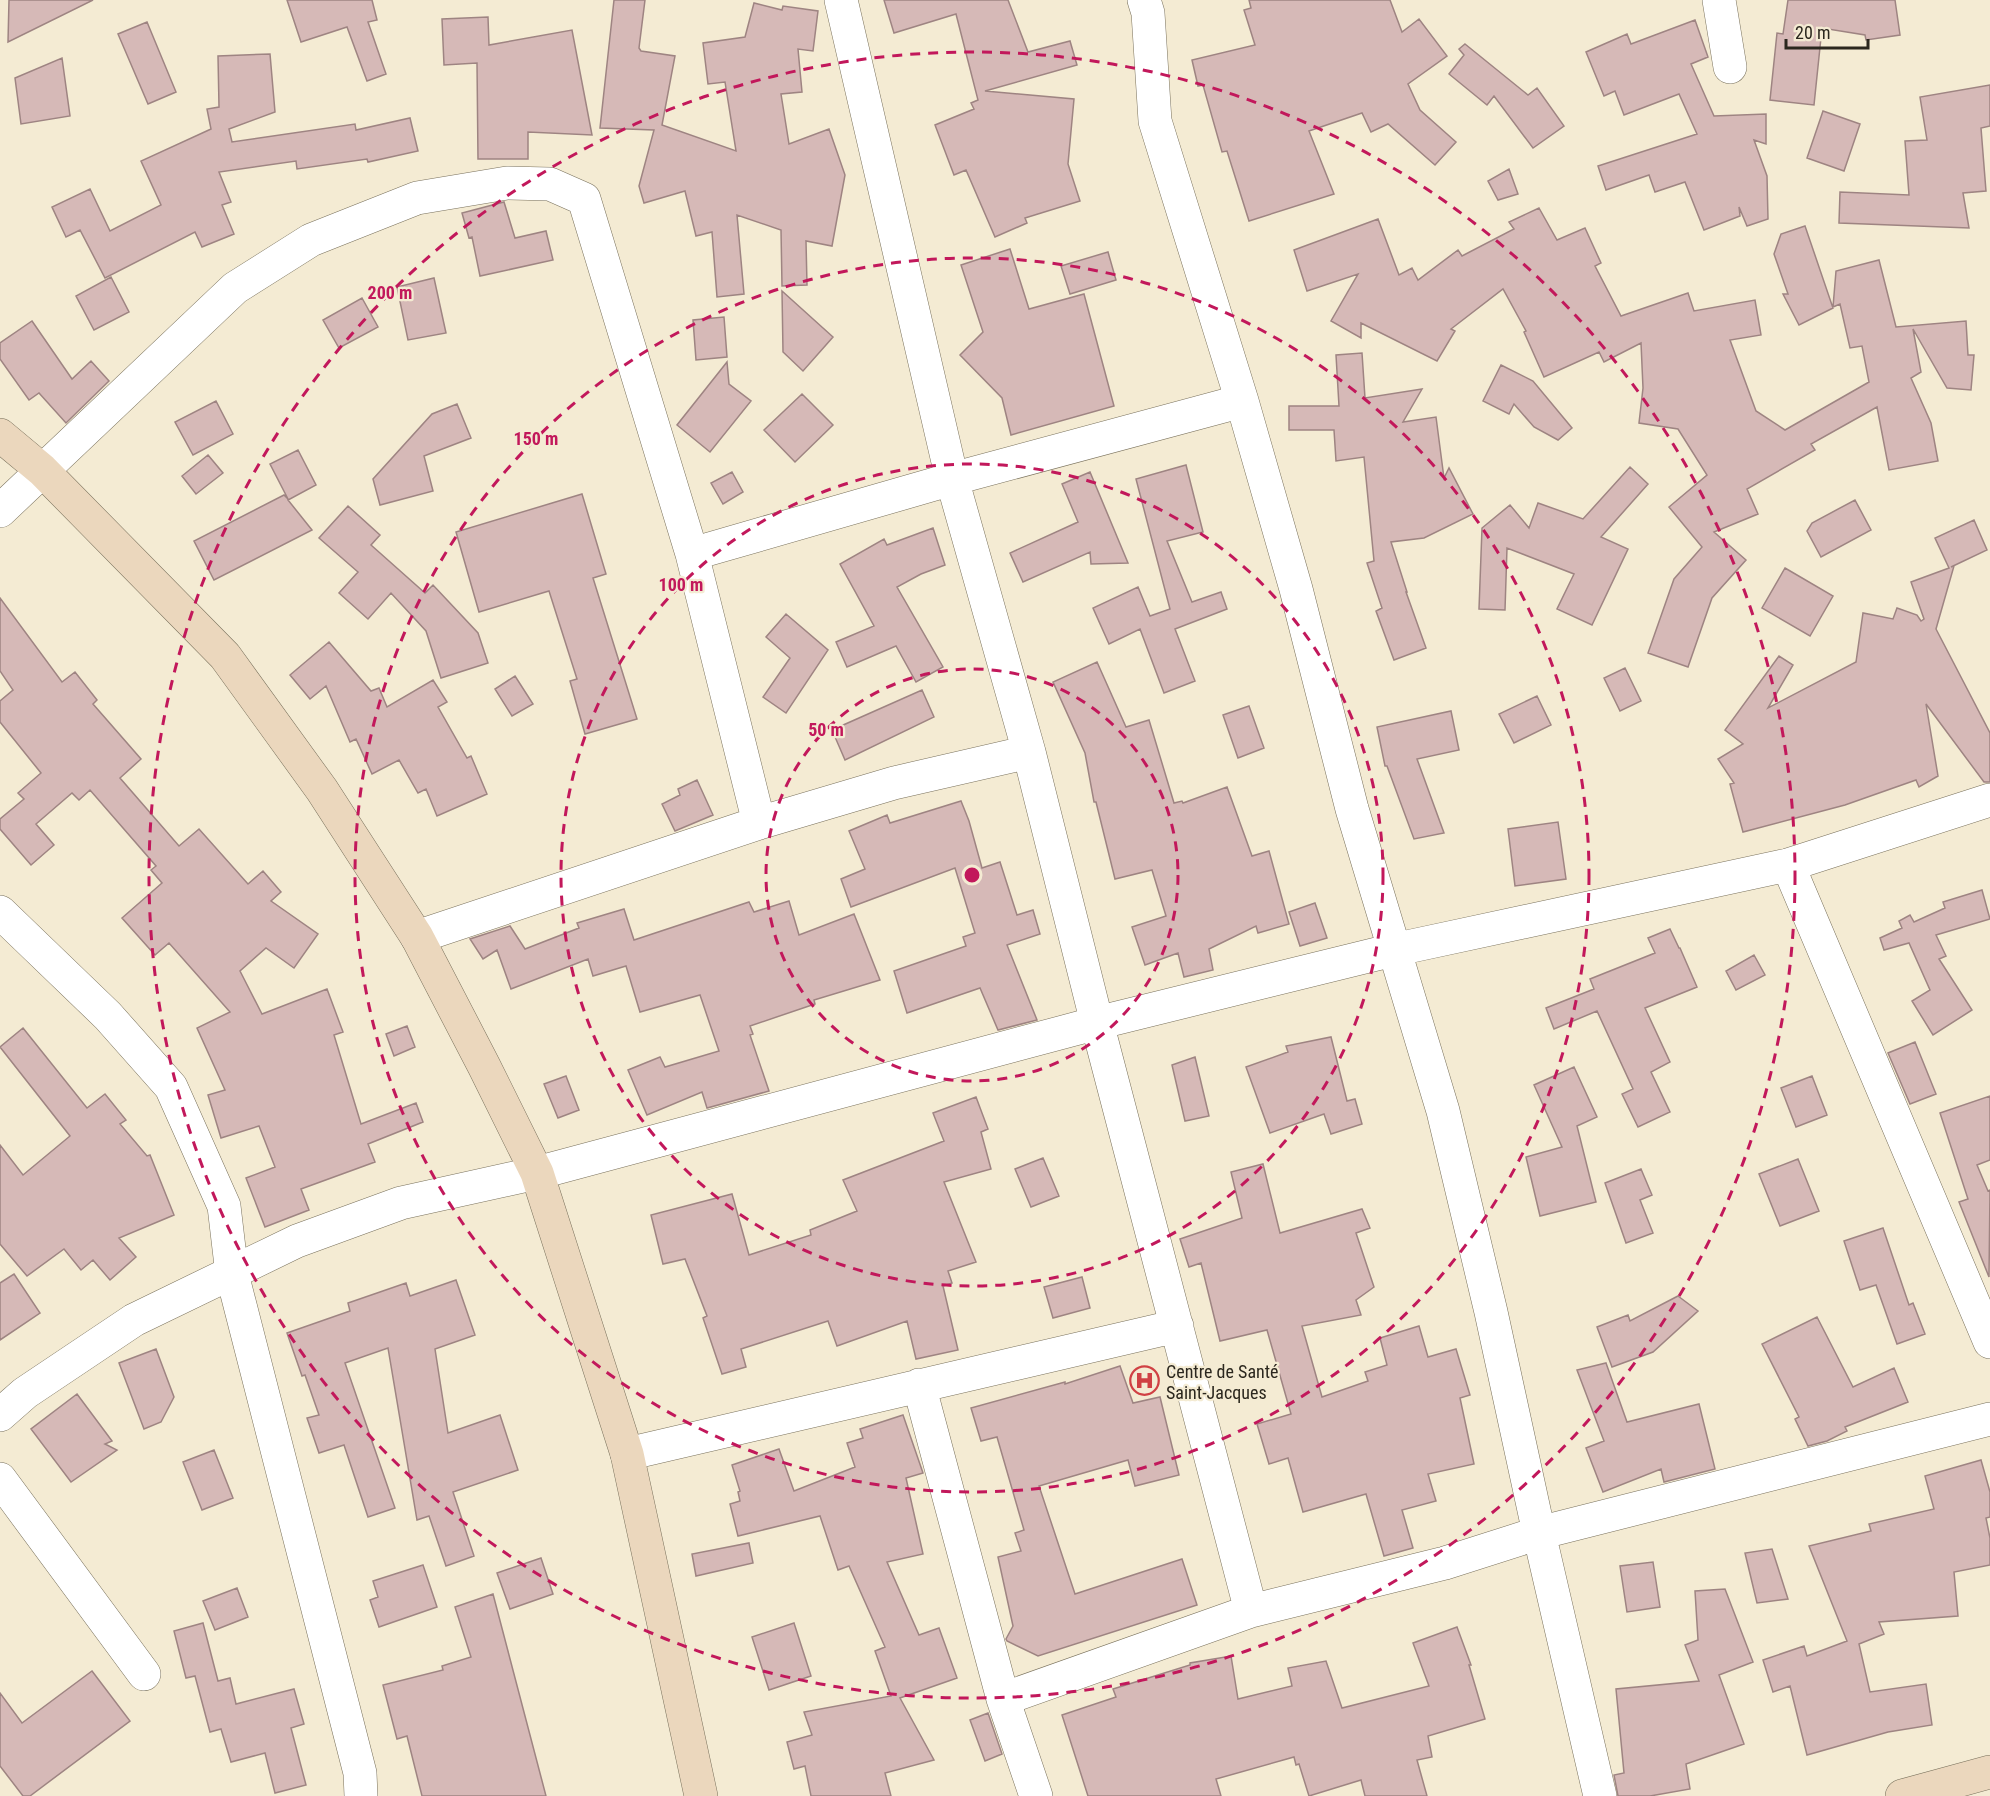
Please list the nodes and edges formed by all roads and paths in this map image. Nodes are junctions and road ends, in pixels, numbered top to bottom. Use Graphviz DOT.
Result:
graph roads {
  1 [pos="841,0"];
  2 [pos="1144,0"];
  3 [pos="1719,0"];
  4 [pos="1730,67"];
  5 [pos="1242,401"];
  6 [pos="0,435"];
  7 [pos="42,470"];
  8 [pos="952,479"];
  9 [pos="0,511"];
  10 [pos="692,554"];
  11 [pos="1029,752"];
  12 [pos="1990,800"];
  13 [pos="759,823"];
  14 [pos="1788,865"];
  15 [pos="0,912"];
  16 [pos="417,937"];
  17 [pos="1393,950"];
  18 [pos="1097,1023"];
  19 [pos="537,1173"];
  20 [pos="232,1274"];
  21 [pos="1177,1326"];
  22 [pos="1990,1342"];
  23 [pos="919,1385"];
  24 [pos="0,1414"];
  25 [pos="1990,1419"];
  26 [pos="627,1454"];
  27 [pos="0,1479"];
  28 [pos="1539,1533"];
  29 [pos="1251,1611"];
  30 [pos="144,1674"];
  31 [pos="1004,1699"];
  32 [pos="1990,1772"];
  33 [pos="361,1796"];
  34 [pos="701,1796"];
  35 [pos="1036,1796"];
  36 [pos="1600,1796"];
  37 [pos="1902,1796"];
  1 -- 8 [label="street"];
  2 -- 5 [label="street"];
  3 -- 4 [label="street"];
  5 -- 8 [label="street"];
  5 -- 17 [label="street"];
  6 -- 7 [label="street"];
  7 -- 9 [label="street"];
  7 -- 10 [label="street"];
  7 -- 16 [label="street"];
  8 -- 10 [label="street"];
  8 -- 11 [label="street"];
  10 -- 13 [label="street"];
  11 -- 13 [label="street"];
  11 -- 18 [label="street"];
  12 -- 14 [label="street"];
  13 -- 16 [label="street"];
  14 -- 17 [label="street"];
  14 -- 22 [label="street"];
  15 -- 20 [label="street"];
  16 -- 19 [label="street"];
  17 -- 18 [label="street"];
  17 -- 28 [label="street"];
  18 -- 19 [label="street"];
  18 -- 21 [label="street"];
  19 -- 20 [label="street"];
  19 -- 26 [label="street"];
  20 -- 24 [label="street"];
  20 -- 33 [label="street"];
  21 -- 23 [label="street"];
  21 -- 29 [label="street"];
  23 -- 26 [label="street"];
  23 -- 31 [label="street"];
  25 -- 28 [label="street"];
  26 -- 34 [label="street"];
  27 -- 30 [label="street"];
  28 -- 29 [label="street"];
  28 -- 36 [label="street"];
  29 -- 31 [label="street"];
  31 -- 35 [label="street"];
  32 -- 37 [label="street"];
}
